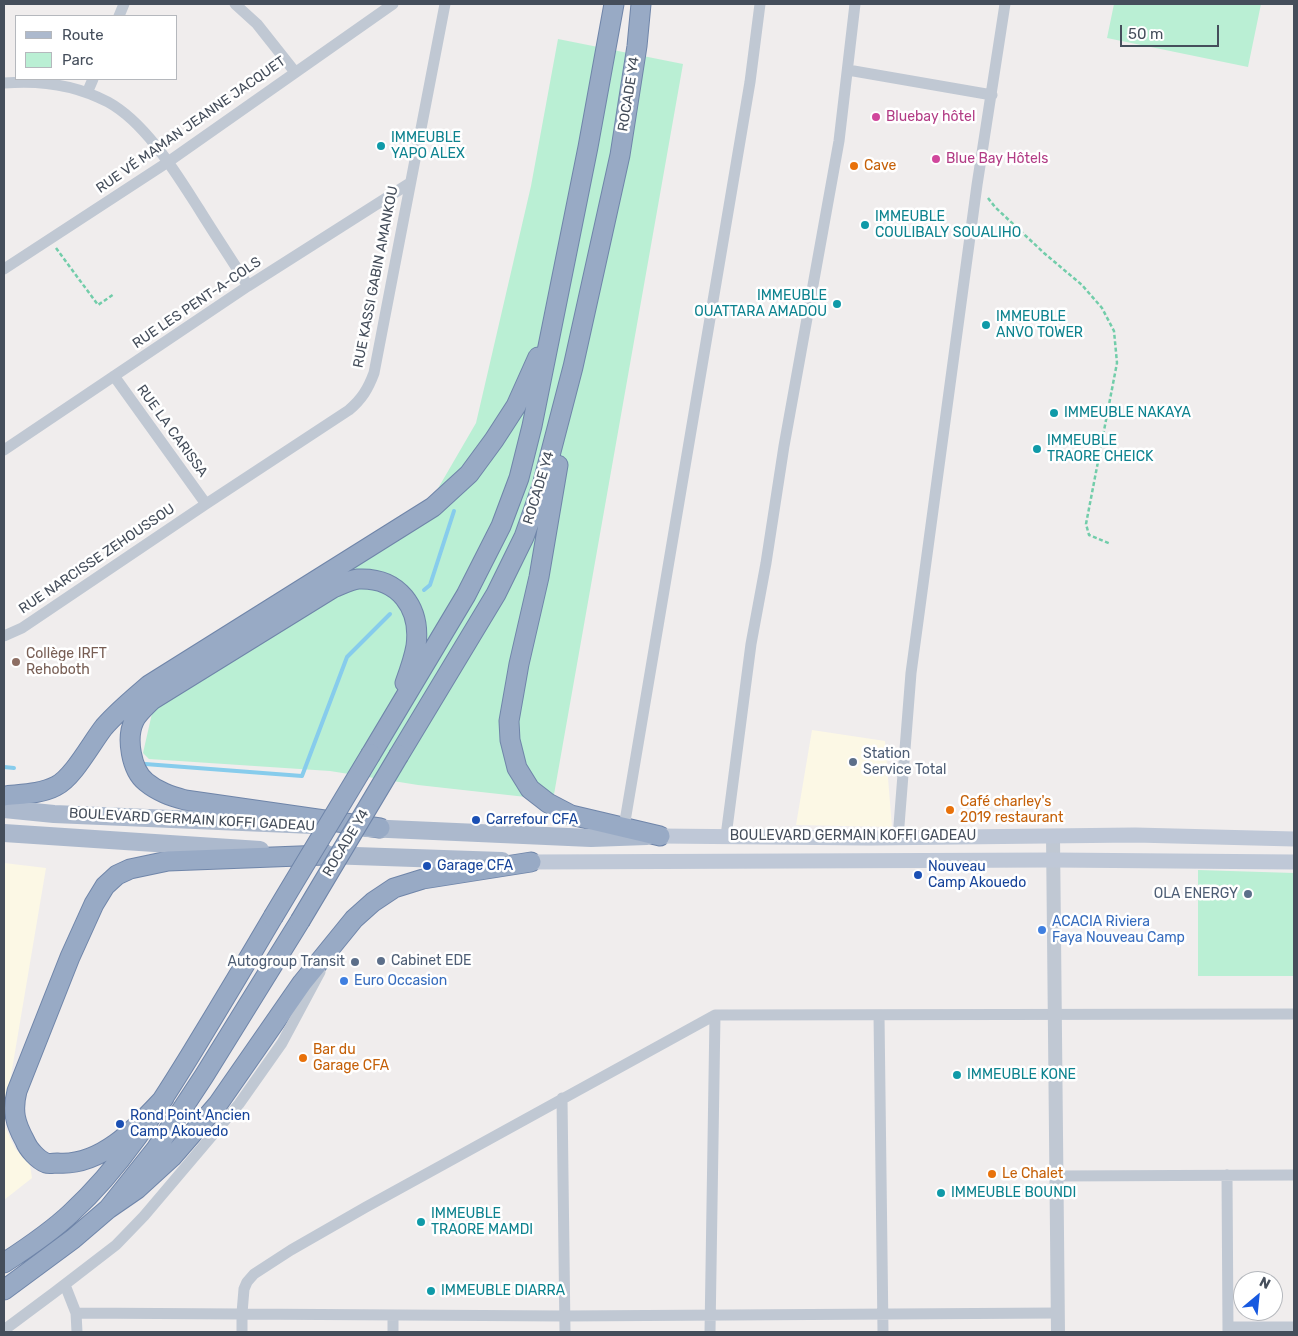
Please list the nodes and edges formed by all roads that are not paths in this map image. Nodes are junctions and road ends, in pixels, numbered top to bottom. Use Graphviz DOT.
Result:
graph roads {
  1 [pos="235,4"];
  2 [pos="393,4"];
  3 [pos="444,4"];
  4 [pos="614,4"];
  5 [pos="641,4"];
  6 [pos="760,4"];
  7 [pos="855,4"];
  8 [pos="1005,4"];
  9 [pos="848,70"];
  10 [pos="295,72"];
  11 [pos="93,80"];
  12 [pos="4,83"];
  13 [pos="87,93"];
  14 [pos="992,95"];
  15 [pos="168,162"];
  16 [pos="410,183"];
  17 [pos="4,269"];
  18 [pos="248,286"];
  19 [pos="558,294"];
  20 [pos="573,367"];
  21 [pos="114,376"];
  22 [pos="4,450"];
  23 [pos="206,504"];
  24 [pos="4,636"];
  25 [pos="391,721"];
  26 [pos="4,796"];
  27 [pos="4,809"];
  28 [pos="380,828"];
  29 [pos="623,832"];
  30 [pos="4,833"];
  31 [pos="660,836"];
  32 [pos="726,836"];
  33 [pos="1053,836"];
  34 [pos="898,838"];
  35 [pos="1294,839"];
  36 [pos="325,855"];
  37 [pos="1053,860"];
  38 [pos="531,862"];
  39 [pos="1294,862"];
  40 [pos="334,944"];
  41 [pos="1054,1014"];
  42 [pos="1294,1014"];
  43 [pos="716,1015"];
  44 [pos="879,1015"];
  45 [pos="164,1098"];
  46 [pos="562,1098"];
  47 [pos="1227,1175"];
  48 [pos="1294,1175"];
  49 [pos="1056,1176"];
  50 [pos="108,1209"];
  51 [pos="4,1263"];
  52 [pos="65,1285"];
  53 [pos="4,1290"];
  54 [pos="76,1313"];
  55 [pos="242,1313"];
  56 [pos="1058,1313"];
  57 [pos="883,1314"];
  58 [pos="393,1315"];
  59 [pos="710,1315"];
  60 [pos="564,1316"];
  61 [pos="1294,1327"];
  62 [pos="4,1330"];
  63 [pos="1228,1330"];
  64 [pos="77,1332"];
  65 [pos="242,1332"];
  66 [pos="393,1332"];
  67 [pos="564,1332"];
  68 [pos="710,1332"];
  69 [pos="883,1332"];
  70 [pos="1058,1332"];
  1 -- 10 [label="street"];
  2 -- 10 [label="street, RUE VÉ MAMAN JEANNE JACQUET"];
  3 -- 16 [label="street, RUE KASSI GABIN AMANKOU"];
  4 -- 19 [label="highway, ROCADE Y4"];
  5 -- 20 [label="highway, ROCADE Y4"];
  6 -- 29 [label="street"];
  7 -- 9 [label="street"];
  8 -- 14 [label="street"];
  9 -- 14 [label="street"];
  9 -- 32 [label="street"];
  10 -- 15 [label="street, RUE VÉ MAMAN JEANNE JACQUET"];
  11 -- 13 [label="street"];
  12 -- 13 [label="street"];
  13 -- 15 [label="street"];
  14 -- 34 [label="street"];
  15 -- 17 [label="street, RUE VÉ MAMAN JEANNE JACQUET"];
  15 -- 18 [label="street"];
  16 -- 18 [label="street, RUE LES PENT-A-COLS"];
  16 -- 23 [label="street, RUE KASSI GABIN AMANKOU"];
  18 -- 21 [label="street, RUE LES PENT-A-COLS"];
  19 -- 25 [label="highway, ROCADE Y4"];
  19 -- 26 [label="highway"];
  20 -- 29 [label="highway"];
  20 -- 50 [label="highway, ROCADE Y4, bridge"];
  21 -- 22 [label="street, RUE LES PENT-A-COLS"];
  21 -- 23 [label="street, RUE LA CARISSA"];
  23 -- 24 [label="street, RUE NARCISSE ZEHOUSSOU"];
  25 -- 28 [label="highway"];
  25 -- 45 [label="highway, ROCADE Y4, bridge"];
  27 -- 28 [label="main road, BOULEVARD GERMAIN KOFFI GADEAU"];
  28 -- 29 [label="main road, BOULEVARD GERMAIN KOFFI GADEAU"];
  29 -- 31 [label="highway"];
  30 -- 36 [label="main road, BOULEVARD GERMAIN KOFFI GADEAU"];
  31 -- 32 [label="main road, BOULEVARD GERMAIN KOFFI GADEAU"];
  32 -- 34 [label="main road, BOULEVARD GERMAIN KOFFI GADEAU"];
  33 -- 34 [label="main road, BOULEVARD GERMAIN KOFFI GADEAU"];
  33 -- 35 [label="main road, BOULEVARD GERMAIN KOFFI GADEAU"];
  33 -- 37 [label="street"];
  36 -- 38 [label="main road, BOULEVARD GERMAIN KOFFI GADEAU"];
  36 -- 45 [label="highway"];
  37 -- 38 [label="main road, BOULEVARD GERMAIN KOFFI GADEAU"];
  37 -- 39 [label="main road, BOULEVARD GERMAIN KOFFI GADEAU"];
  37 -- 41 [label="street"];
  38 -- 40 [label="highway"];
  40 -- 50 [label="highway"];
  40 -- 52 [label="street"];
  41 -- 42 [label="street"];
  41 -- 44 [label="street"];
  41 -- 49 [label="street"];
  43 -- 44 [label="street"];
  43 -- 46 [label="street"];
  43 -- 59 [label="street"];
  44 -- 57 [label="street"];
  45 -- 51 [label="highway"];
  46 -- 55 [label="street"];
  46 -- 60 [label="street"];
  47 -- 48 [label="street"];
  47 -- 49 [label="street"];
  47 -- 63 [label="street"];
  49 -- 56 [label="street"];
  50 -- 53 [label="highway"];
  52 -- 54 [label="street"];
  52 -- 62 [label="street"];
  54 -- 55 [label="street"];
  54 -- 64 [label="street"];
  55 -- 58 [label="street"];
  55 -- 65 [label="street"];
  56 -- 57 [label="street"];
  56 -- 70 [label="street"];
  57 -- 59 [label="street"];
  57 -- 69 [label="street"];
  58 -- 60 [label="street"];
  58 -- 66 [label="street"];
  59 -- 60 [label="street"];
  59 -- 68 [label="street"];
  60 -- 67 [label="street"];
  61 -- 63 [label="street"];
}
